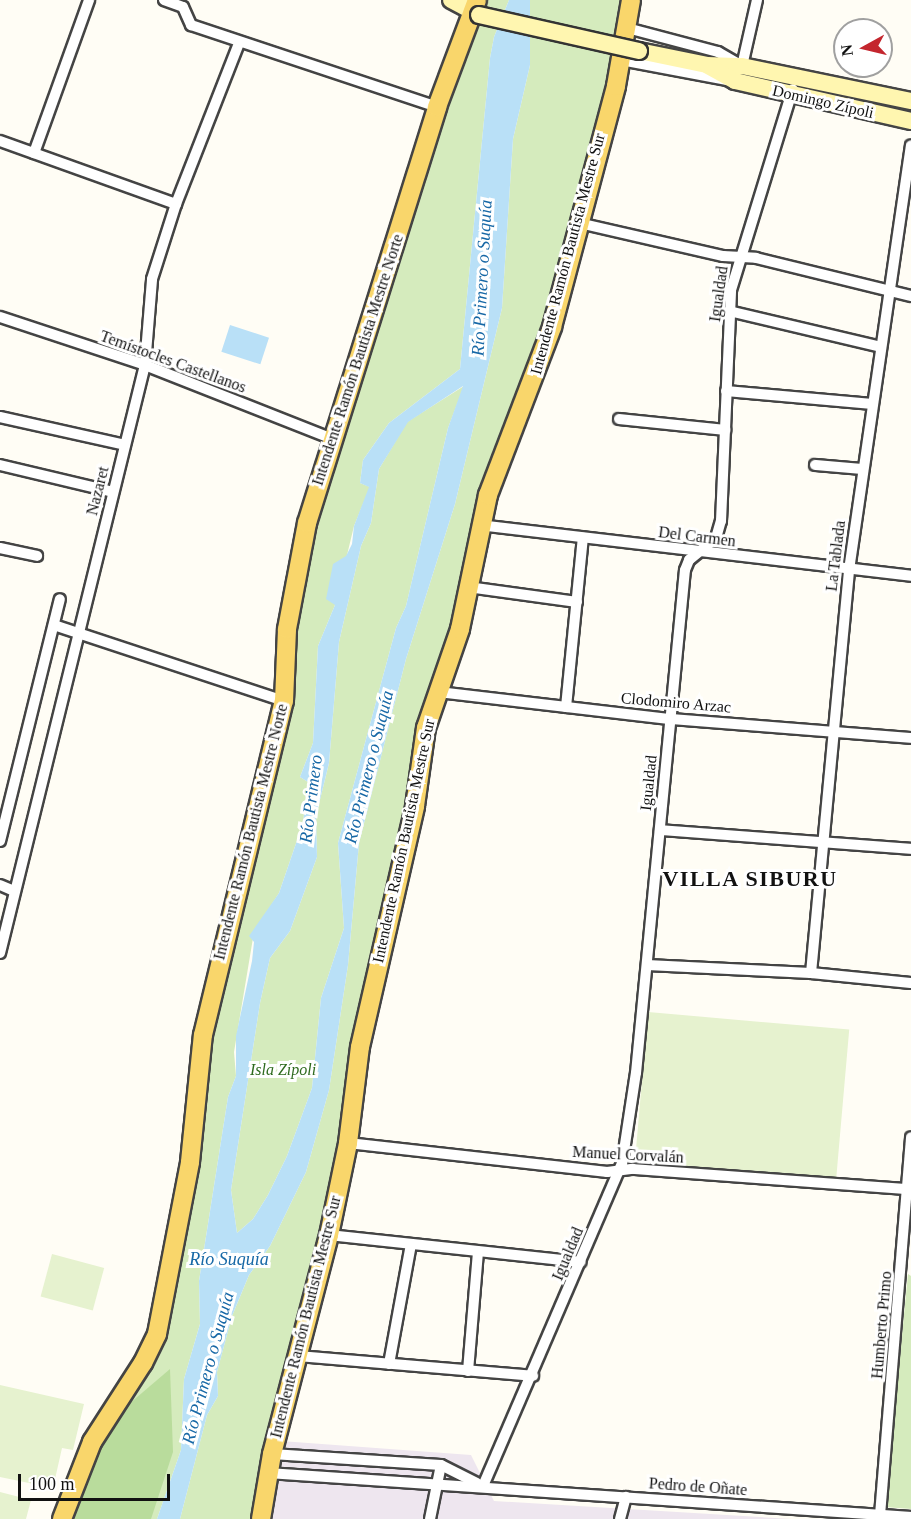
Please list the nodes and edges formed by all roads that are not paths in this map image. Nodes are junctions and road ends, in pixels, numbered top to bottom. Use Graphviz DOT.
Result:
graph roads {
  1 [pos="89,0"];
  2 [pos="164,0"];
  3 [pos="451,0"];
  4 [pos="631,0"];
  5 [pos="757,0"];
  6 [pos="185,3"];
  7 [pos="476,9"];
  8 [pos="627,28"];
  9 [pos="239,43"];
  10 [pos="621,60"];
  11 [pos="707,65"];
  12 [pos="742,66"];
  13 [pos="797,77"];
  14 [pos="735,81"];
  15 [pos="792,95"];
  16 [pos="911,101"];
  17 [pos="437,107"];
  18 [pos="911,121"];
  19 [pos="0,141"];
  20 [pos="911,145"];
  21 [pos="34,153"];
  22 [pos="176,204"];
  23 [pos="579,222"];
  24 [pos="740,257"];
  25 [pos="892,290"];
  26 [pos="911,296"];
  27 [pos="729,311"];
  28 [pos="0,317"];
  29 [pos="882,347"];
  30 [pos="145,365"];
  31 [pos="726,392"];
  32 [pos="872,404"];
  33 [pos="0,417"];
  34 [pos="619,419"];
  35 [pos="725,430"];
  36 [pos="333,440"];
  37 [pos="125,445"];
  38 [pos="0,465"];
  39 [pos="815,465"];
  40 [pos="863,469"];
  41 [pos="113,492"];
  42 [pos="479,525"];
  43 [pos="583,538"];
  44 [pos="0,548"];
  45 [pos="700,552"];
  46 [pos="38,556"];
  47 [pos="849,570"];
  48 [pos="911,576"];
  49 [pos="468,587"];
  50 [pos="60,599"];
  51 [pos="577,602"];
  52 [pos="54,625"];
  53 [pos="81,631"];
  54 [pos="439,692"];
  55 [pos="284,701"];
  56 [pos="566,707"];
  57 [pos="670,719"];
  58 [pos="833,732"];
  59 [pos="911,738"];
  60 [pos="660,830"];
  61 [pos="0,841"];
  62 [pos="823,842"];
  63 [pos="911,849"];
  64 [pos="0,885"];
  65 [pos="14,891"];
  66 [pos="0,953"];
  67 [pos="647,965"];
  68 [pos="811,973"];
  69 [pos="911,983"];
  70 [pos="911,1137"];
  71 [pos="348,1143"];
  72 [pos="620,1170"];
  73 [pos="907,1189"];
  74 [pos="907,1232"];
  75 [pos="329,1235"];
  76 [pos="411,1244"];
  77 [pos="478,1251"];
  78 [pos="581,1262"];
  79 [pos="907,1269"];
  80 [pos="297,1356"];
  81 [pos="389,1364"];
  82 [pos="468,1371"];
  83 [pos="533,1376"];
  84 [pos="272,1454"];
  85 [pos="441,1465"];
  86 [pos="268,1473"];
  87 [pos="439,1483"];
  88 [pos="483,1486"];
  89 [pos="626,1497"];
  90 [pos="792,1514"];
  91 [pos="880,1515"];
  92 [pos="911,1517"];
  93 [pos="62,1518"];
  94 [pos="261,1519"];
  95 [pos="430,1519"];
  96 [pos="620,1519"];
  1 -- 21 [label="street"];
  2 -- 6 [label="street"];
  3 -- 7 [label="main road"];
  4 -- 8 [label="main road, Intendente Ramón Bautista Mestre Sur"];
  5 -- 12 [label="street"];
  6 -- 9 [label="street"];
  7 -- 11 [label="main road, Domingo Zípoli, bridge"];
  7 -- 17 [label="main road, Intendente Ramón Bautista Mestre Norte"];
  8 -- 10 [label="main road, Intendente Ramón Bautista Mestre Sur"];
  8 -- 12 [label="street"];
  9 -- 17 [label="street"];
  9 -- 22 [label="street, Nazaret"];
  10 -- 14 [label="street, Domingo Zípoli"];
  10 -- 23 [label="main road, Intendente Ramón Bautista Mestre Sur"];
  11 -- 12 [label="main road, Domingo Zípoli"];
  11 -- 14 [label="main road, Domingo Zípoli"];
  12 -- 13 [label="main road, Domingo Zípoli"];
  13 -- 15 [label="street, Igualdad"];
  13 -- 16 [label="main road, Domingo Zípoli"];
  14 -- 15 [label="main road, Domingo Zípoli"];
  15 -- 18 [label="main road, Domingo Zípoli"];
  15 -- 24 [label="street, Igualdad"];
  17 -- 36 [label="main road, Intendente Ramón Bautista Mestre Norte"];
  19 -- 21 [label="street"];
  20 -- 25 [label="street, La Tablada"];
  21 -- 22 [label="street"];
  22 -- 30 [label="street, Nazaret"];
  23 -- 24 [label="street"];
  23 -- 42 [label="main road, Intendente Ramón Bautista Mestre Sur"];
  24 -- 25 [label="street"];
  24 -- 27 [label="street, Igualdad"];
  25 -- 26 [label="street"];
  25 -- 29 [label="street, La Tablada"];
  27 -- 29 [label="street"];
  27 -- 31 [label="street, Igualdad"];
  28 -- 30 [label="street, Temístocles Castellanos"];
  29 -- 32 [label="street, La Tablada"];
  30 -- 36 [label="street, Temístocles Castellanos"];
  30 -- 37 [label="street, Nazaret"];
  31 -- 32 [label="street"];
  31 -- 35 [label="street, Igualdad"];
  32 -- 40 [label="street, La Tablada"];
  33 -- 37 [label="street"];
  34 -- 35 [label="street"];
  35 -- 45 [label="street, Igualdad"];
  36 -- 55 [label="main road, Intendente Ramón Bautista Mestre Norte"];
  37 -- 41 [label="street, Nazaret"];
  38 -- 41 [label="street"];
  39 -- 40 [label="street"];
  40 -- 47 [label="street, La Tablada"];
  41 -- 53 [label="street, Nazaret"];
  42 -- 43 [label="street, Del Carmen"];
  42 -- 49 [label="main road, Intendente Ramón Bautista Mestre Sur"];
  43 -- 45 [label="street, Del Carmen"];
  43 -- 51 [label="street"];
  44 -- 46 [label="street"];
  45 -- 47 [label="street, Del Carmen"];
  45 -- 57 [label="street, Igualdad"];
  47 -- 48 [label="street, Del Carmen"];
  47 -- 58 [label="street, La Tablada"];
  49 -- 51 [label="street"];
  49 -- 54 [label="main road, Intendente Ramón Bautista Mestre Sur"];
  50 -- 52 [label="street"];
  51 -- 56 [label="street"];
  52 -- 53 [label="street"];
  52 -- 61 [label="street"];
  53 -- 55 [label="street"];
  53 -- 65 [label="street, Nazaret"];
  54 -- 56 [label="street, Clodomiro Arzac"];
  54 -- 71 [label="main road, Intendente Ramón Bautista Mestre Sur"];
  55 -- 93 [label="main road, Intendente Ramón Bautista Mestre Norte"];
  56 -- 57 [label="street, Clodomiro Arzac"];
  57 -- 58 [label="street, Clodomiro Arzac"];
  57 -- 60 [label="street, Igualdad"];
  58 -- 59 [label="street, Clodomiro Arzac"];
  58 -- 62 [label="street, La Tablada"];
  60 -- 62 [label="street"];
  60 -- 67 [label="street, Igualdad"];
  62 -- 63 [label="street"];
  62 -- 68 [label="street, La Tablada"];
  64 -- 65 [label="street"];
  65 -- 66 [label="street, Nazaret"];
  67 -- 68 [label="street"];
  67 -- 72 [label="street, Igualdad"];
  68 -- 69 [label="street"];
  70 -- 73 [label="street, Humberto Primo"];
  71 -- 72 [label="street, Manuel Corvalán"];
  71 -- 75 [label="main road, Intendente Ramón Bautista Mestre Sur"];
  72 -- 73 [label="street, Manuel Corvalán"];
  72 -- 78 [label="street, Igualdad"];
  73 -- 74 [label="street, Humberto Primo"];
  74 -- 79 [label="street, Humberto Primo"];
  75 -- 76 [label="street"];
  75 -- 80 [label="main road, Intendente Ramón Bautista Mestre Sur"];
  76 -- 77 [label="street"];
  76 -- 81 [label="street"];
  77 -- 78 [label="street"];
  77 -- 82 [label="street"];
  78 -- 83 [label="street, Igualdad"];
  79 -- 91 [label="street, Humberto Primo"];
  80 -- 81 [label="street"];
  80 -- 84 [label="main road, Intendente Ramón Bautista Mestre Sur"];
  81 -- 82 [label="street"];
  82 -- 83 [label="street"];
  83 -- 88 [label="street, Igualdad"];
  84 -- 85 [label="street, Pedro de Oñate"];
  84 -- 86 [label="main road, Intendente Ramón Bautista Mestre Sur"];
  85 -- 87 [label="street"];
  85 -- 88 [label="street, Pedro de Oñate"];
  86 -- 87 [label="street, Pedro de Oñate"];
  86 -- 94 [label="main road, Intendente Ramón Bautista Mestre Sur"];
  87 -- 88 [label="street, Pedro de Oñate"];
  87 -- 95 [label="street"];
  88 -- 89 [label="street, Pedro de Oñate"];
  89 -- 90 [label="street, Pedro de Oñate"];
  89 -- 96 [label="street"];
  90 -- 91 [label="street, Pedro de Oñate"];
  91 -- 92 [label="street, Pedro de Oñate"];
}
